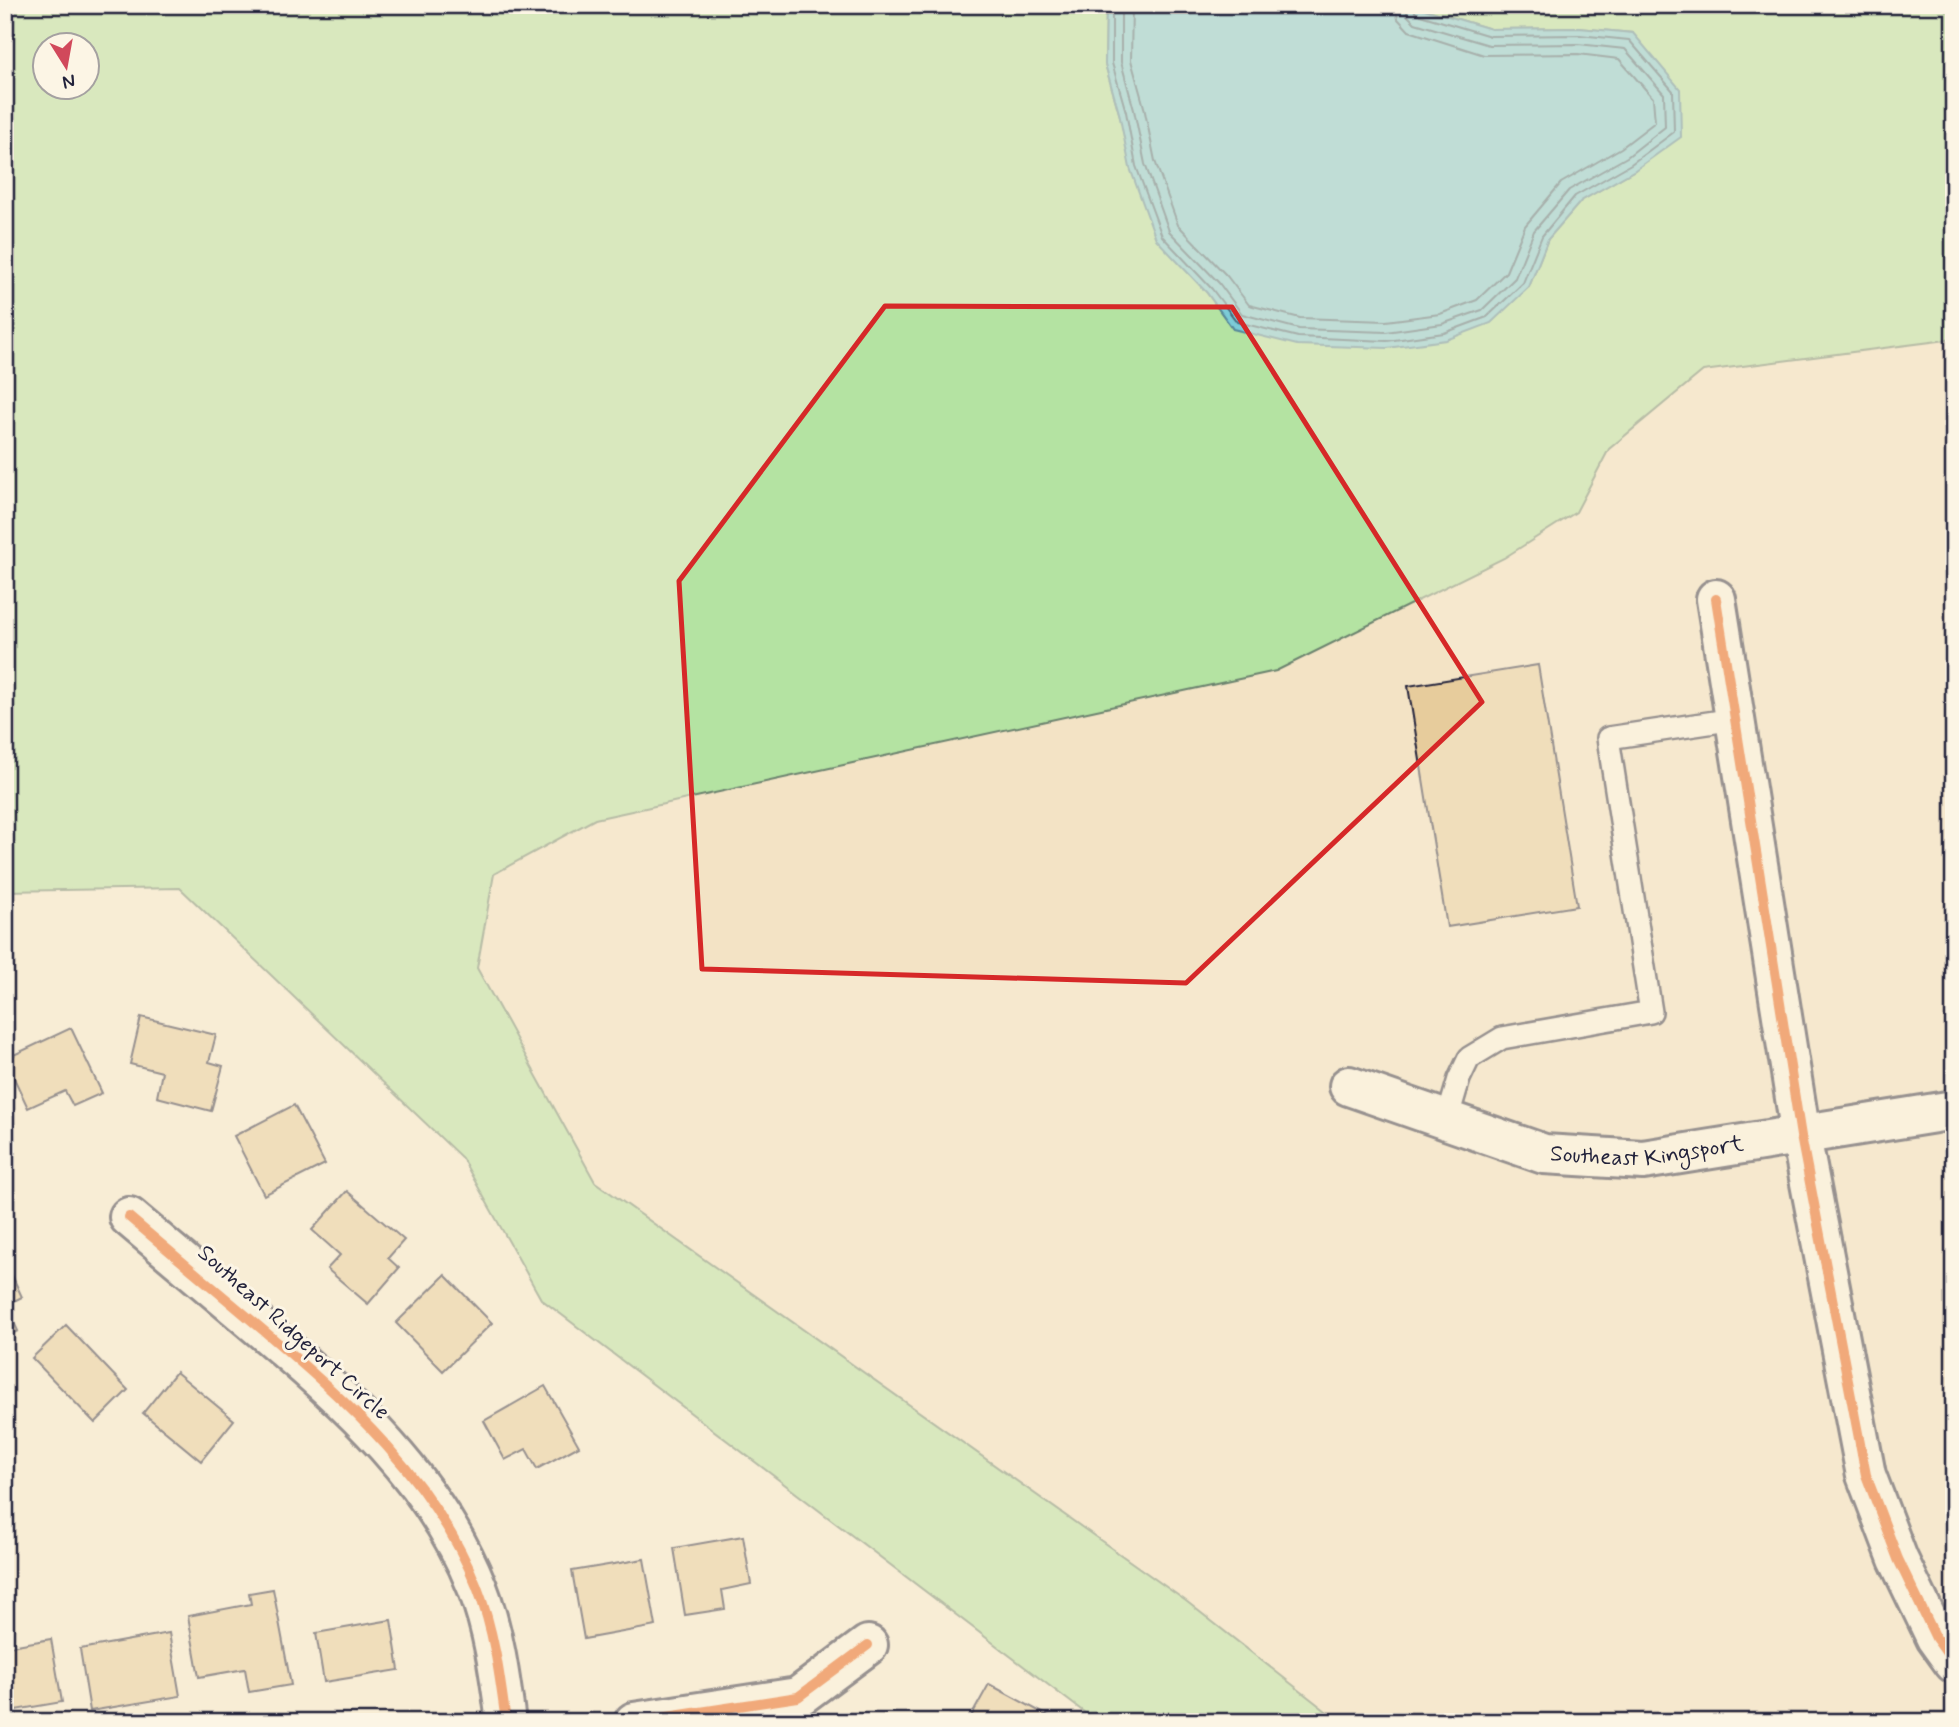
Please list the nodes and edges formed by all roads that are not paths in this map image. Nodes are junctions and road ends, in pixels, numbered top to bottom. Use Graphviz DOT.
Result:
graph roads {
  1 [pos="1716,599"];
  2 [pos="1735,719"];
  3 [pos="1349,1086"];
  4 [pos="1954,1110"];
  5 [pos="1447,1120"];
  6 [pos="1801,1136"];
  7 [pos="130,1217"];
  8 [pos="868,1645"];
  9 [pos="1954,1663"];
  10 [pos="506,1722"];
  11 [pos="634,1722"];
  1 -- 2 [label="street"];
  2 -- 5 [label="lane"];
  2 -- 6 [label="street"];
  3 -- 5 [label="street, Southeast Kingsport"];
  4 -- 6 [label="street, Southeast Kingsport"];
  5 -- 6 [label="street, Southeast Kingsport"];
  6 -- 9 [label="street"];
  7 -- 10 [label="street, Southeast Ridgeport Circle"];
  8 -- 11 [label="street"];
}
